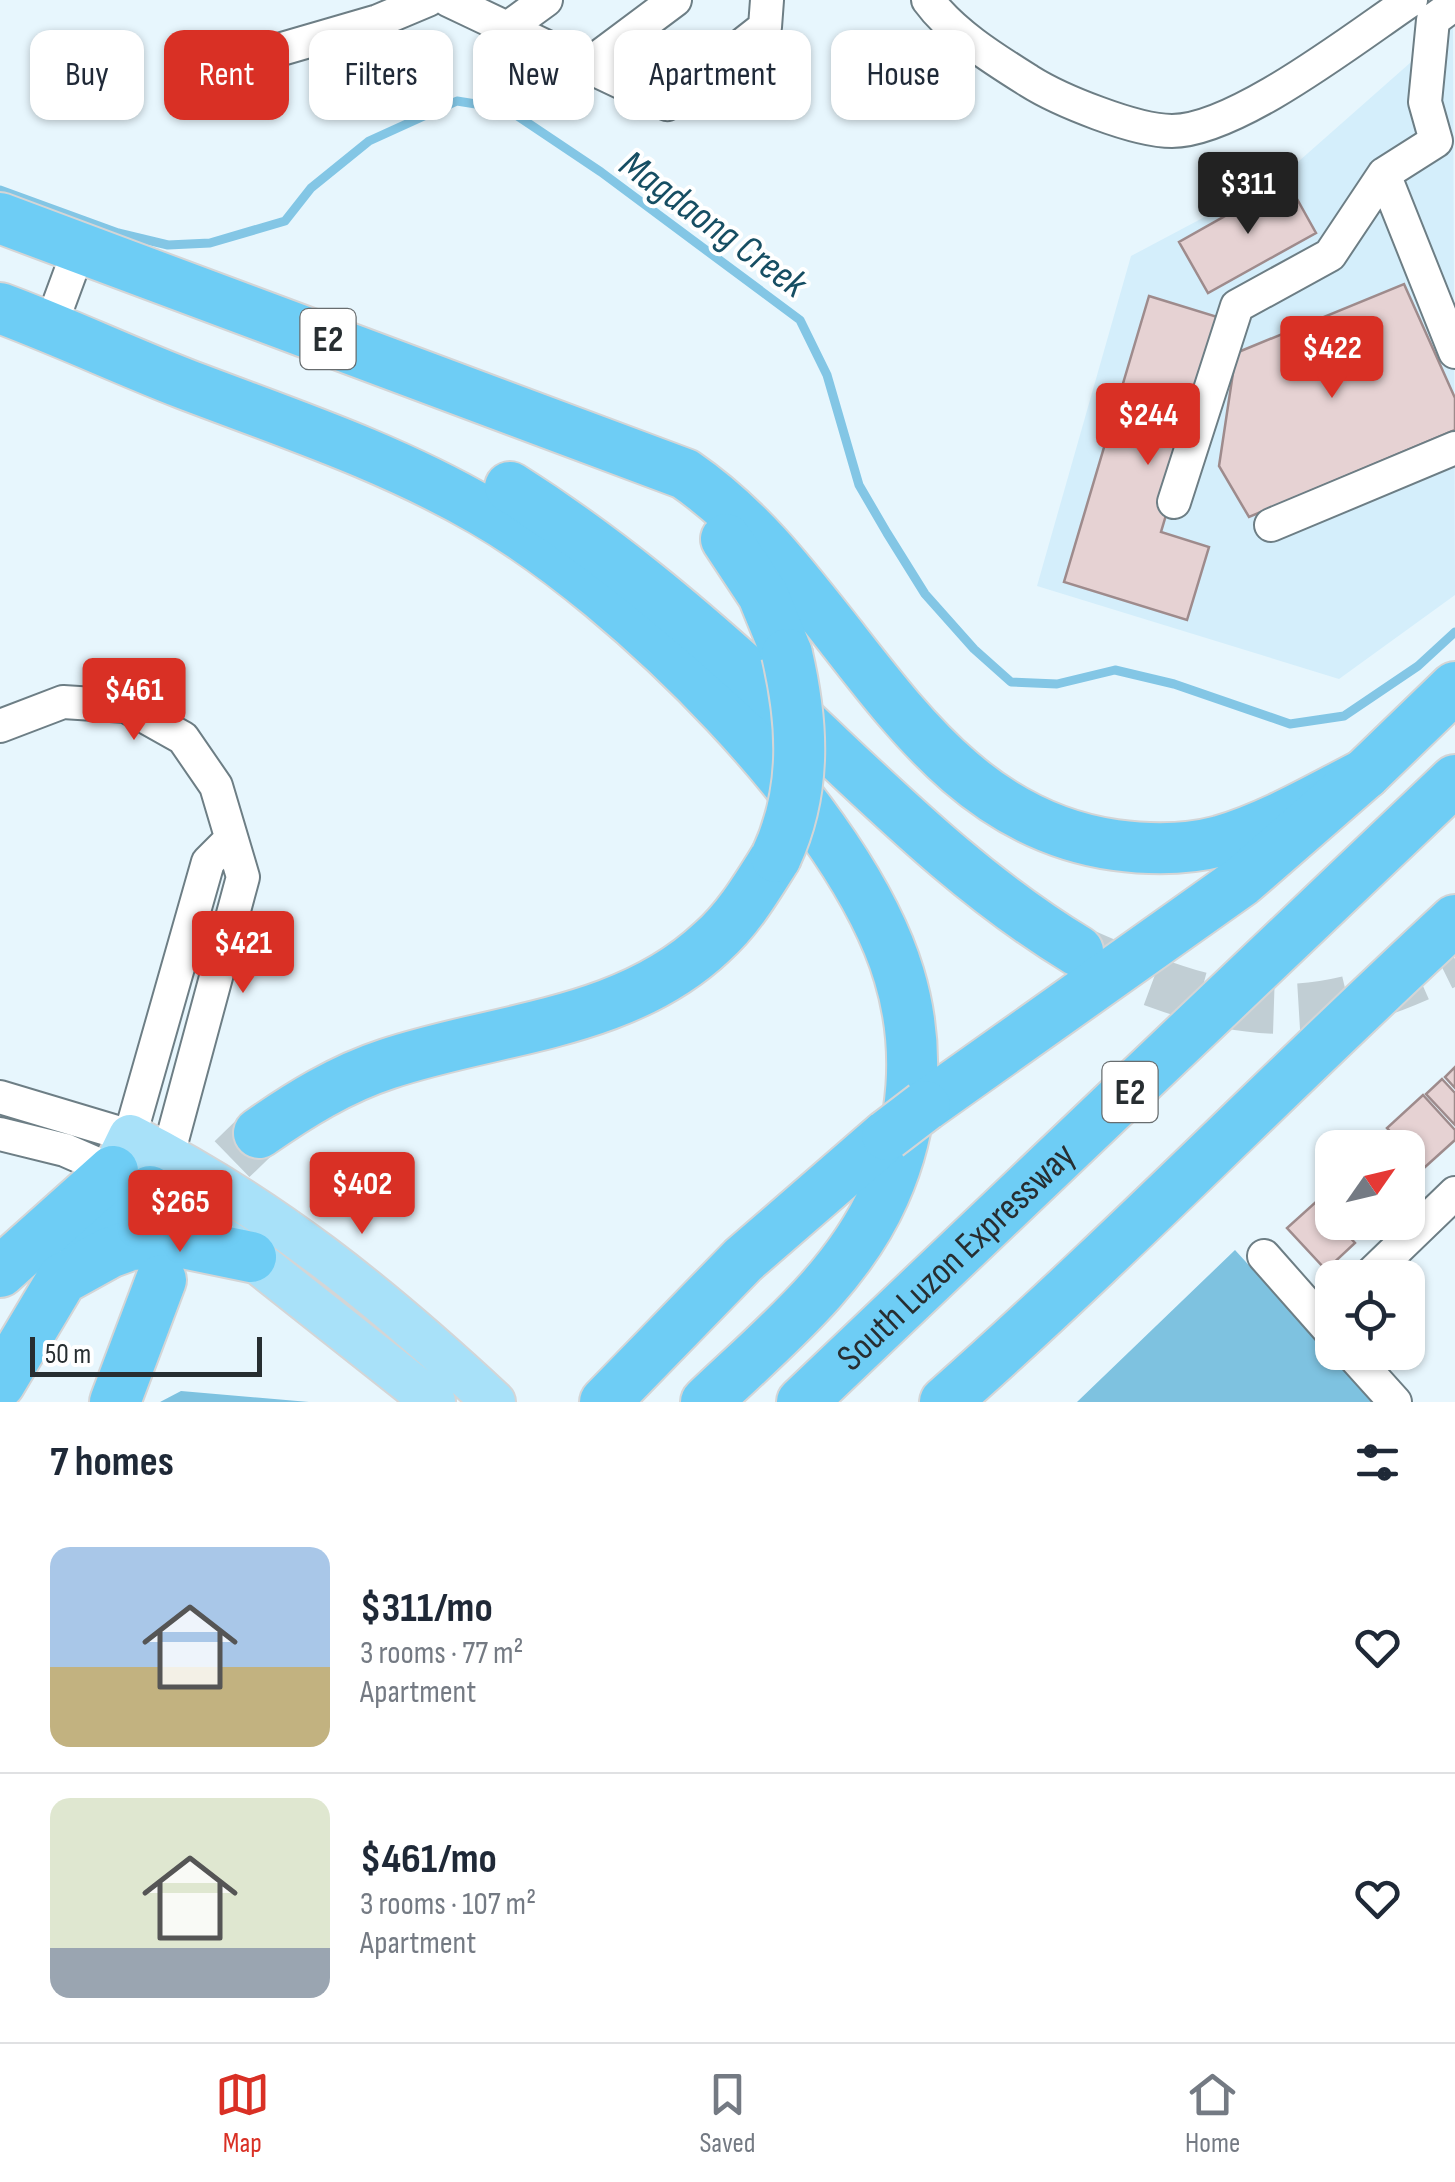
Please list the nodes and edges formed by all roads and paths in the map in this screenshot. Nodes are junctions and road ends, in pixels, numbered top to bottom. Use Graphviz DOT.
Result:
graph roads {
  1 [pos="428,0"];
  2 [pos="448,0"];
  3 [pos="546,0"];
  4 [pos="676,0"];
  5 [pos="767,0"];
  6 [pos="928,0"];
  7 [pos="1411,0"];
  8 [pos="1455,4"];
  9 [pos="509,27"];
  10 [pos="515,30"];
  11 [pos="289,47"];
  12 [pos="594,61"];
  13 [pos="594,68"];
  14 [pos="1384,174"];
  15 [pos="0,218"];
  16 [pos="78,249"];
  17 [pos="0,298"];
  18 [pos="0,308"];
  19 [pos="55,314"];
  20 [pos="1455,352"];
  21 [pos="1455,448"];
  22 [pos="656,462"];
  23 [pos="1174,502"];
  24 [pos="1271,524"];
  25 [pos="1455,686"];
  26 [pos="0,726"];
  27 [pos="1364,774"];
  28 [pos="1455,780"];
  29 [pos="1455,920"];
  30 [pos="1078,951"];
  31 [pos="0,1097"];
  32 [pos="260,1133"];
  33 [pos="0,1134"];
  34 [pos="140,1163"];
  35 [pos="1455,1193"];
  36 [pos="1264,1256"];
  37 [pos="251,1258"];
  38 [pos="1386,1260"];
  39 [pos="31,1265"];
  40 [pos="161,1280"];
  41 [pos="1315,1308"];
  42 [pos="0,1348"];
  43 [pos="1366,1370"];
  44 [pos="0,1383"];
  45 [pos="115,1402"];
  46 [pos="434,1402"];
  47 [pos="494,1402"];
  48 [pos="604,1402"];
  49 [pos="706,1402"];
  50 [pos="802,1402"];
  51 [pos="945,1402"];
  52 [pos="1395,1402"];
  1 -- 11 [label="street"];
  2 -- 9 [label="street"];
  3 -- 9 [label="street"];
  4 -- 12 [label="street"];
  5 -- 13 [label="street"];
  6 -- 7 [label="street"];
  8 -- 14 [label="street"];
  9 -- 10 [label="street"];
  14 -- 20 [label="street"];
  14 -- 23 [label="street"];
  15 -- 16 [label="highway, E2"];
  16 -- 19 [label="street"];
  16 -- 22 [label="highway, E2"];
  17 -- 19 [label="highway"];
  18 -- 49 [label="highway"];
  19 -- 30 [label="highway"];
  21 -- 24 [label="street"];
  22 -- 27 [label="highway"];
  22 -- 32 [label="highway, bridge"];
  25 -- 27 [label="highway"];
  26 -- 34 [label="street"];
  27 -- 48 [label="highway"];
  28 -- 50 [label="highway, South Luzon Expressway / E2"];
  29 -- 51 [label="highway"];
  31 -- 34 [label="street"];
  33 -- 34 [label="street"];
  34 -- 37 [label="main road"];
  34 -- 39 [label="highway"];
  34 -- 47 [label="main road"];
  35 -- 38 [label="street"];
  36 -- 41 [label="street"];
  37 -- 39 [label="highway"];
  37 -- 46 [label="main road"];
  39 -- 42 [label="highway"];
  39 -- 44 [label="highway"];
  40 -- 45 [label="highway"];
  43 -- 52 [label="street"];
}
